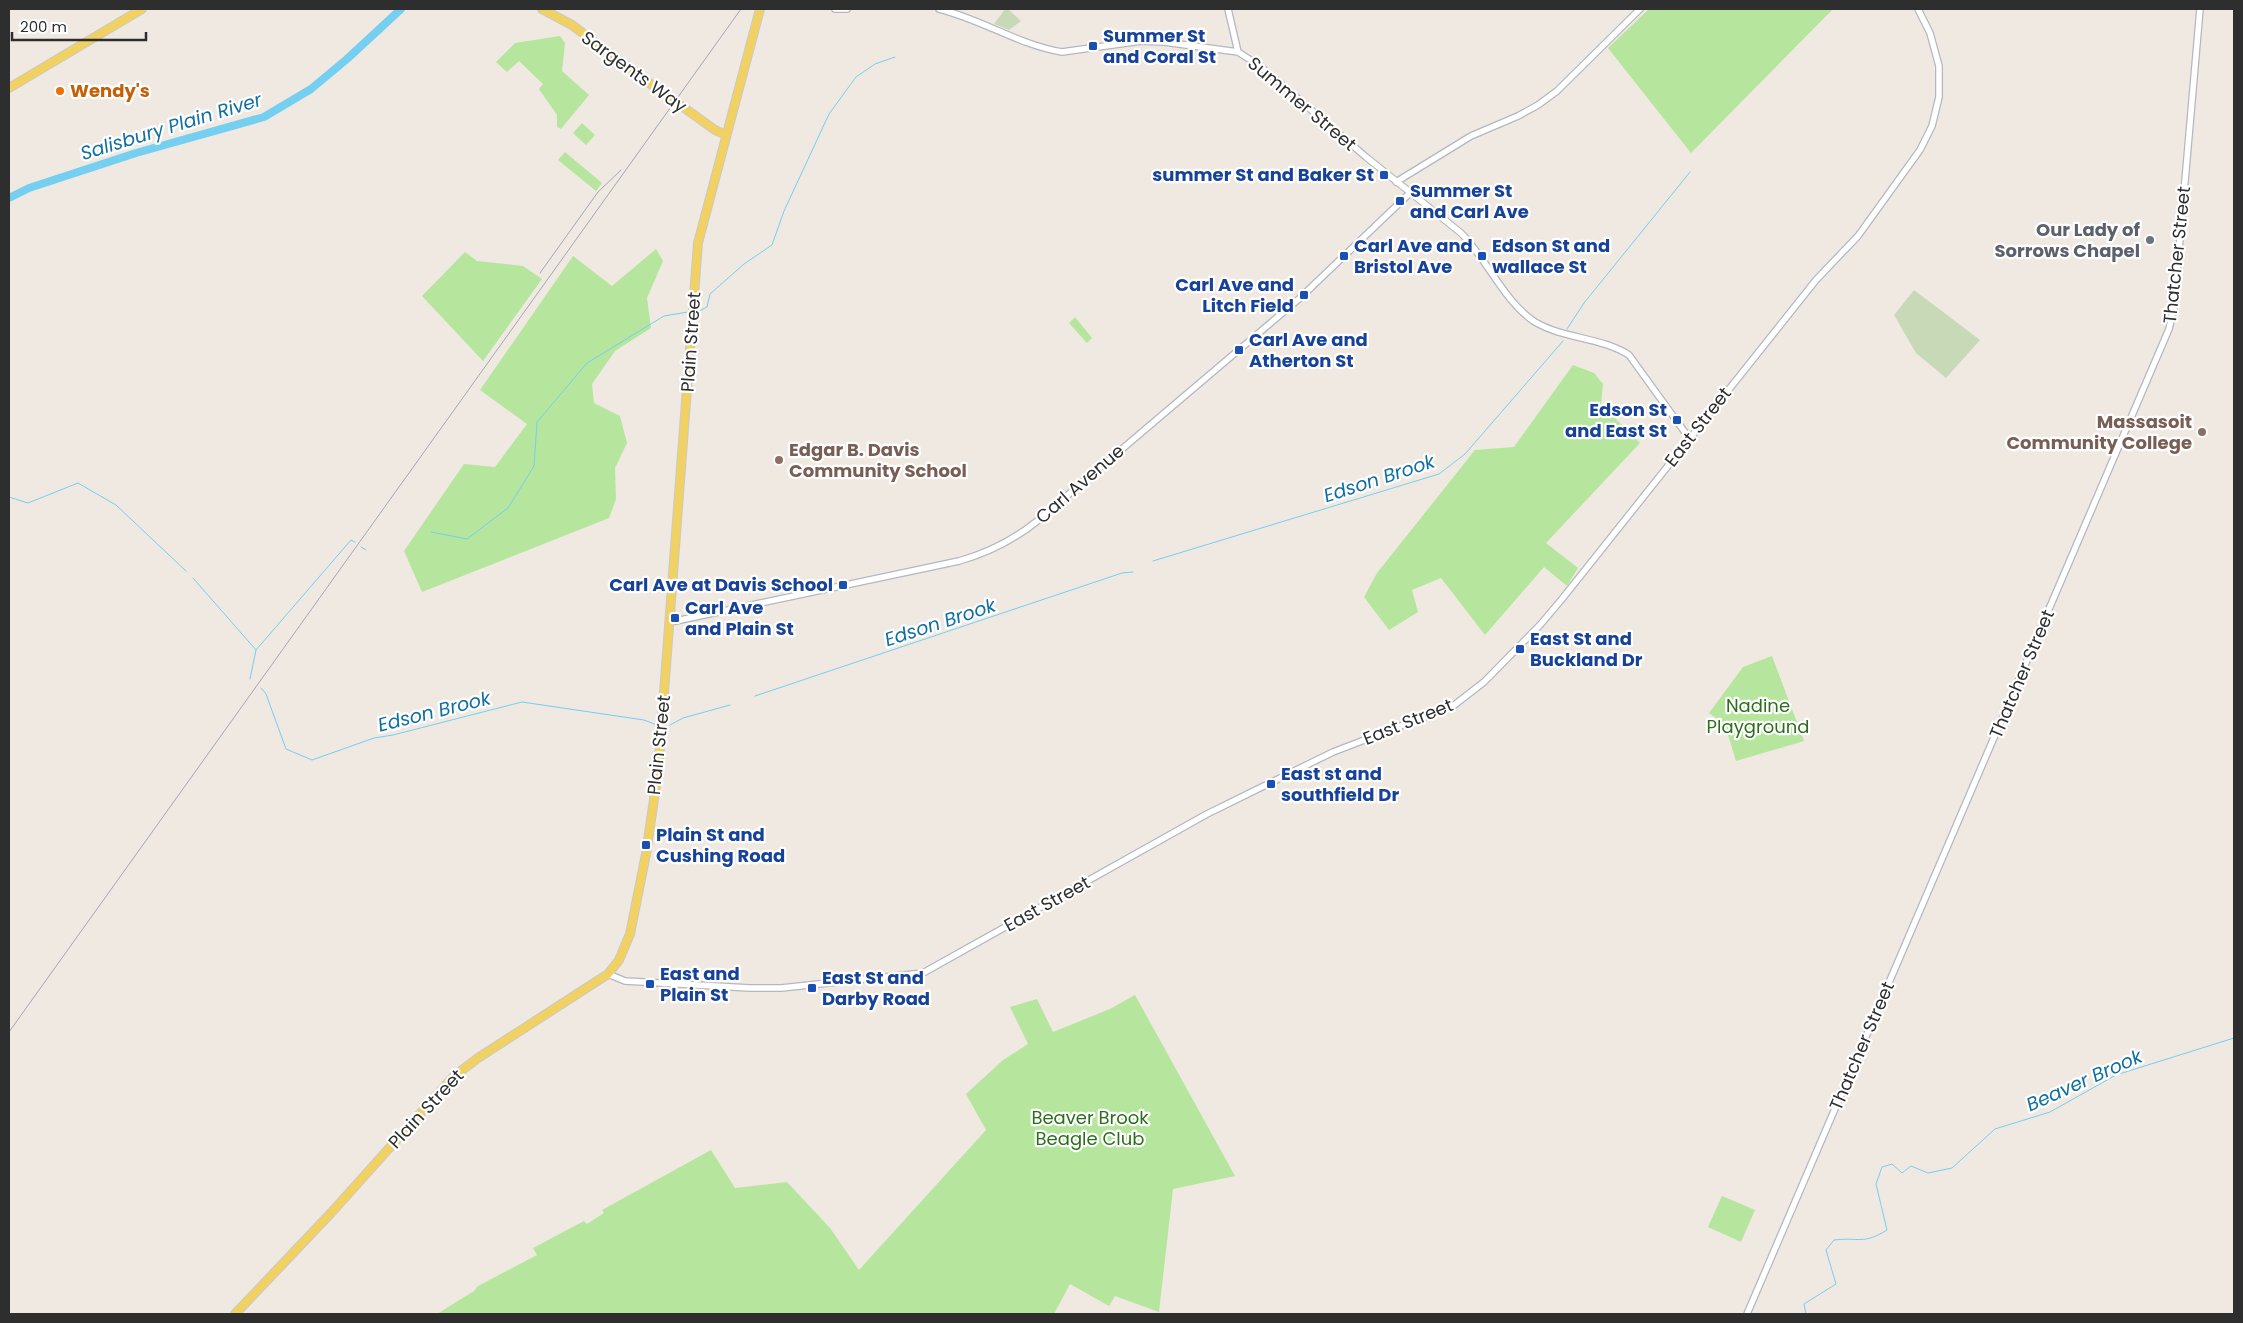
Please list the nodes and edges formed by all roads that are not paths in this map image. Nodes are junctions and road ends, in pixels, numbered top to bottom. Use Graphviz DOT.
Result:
graph roads {
  1 [pos="142,9"];
  2 [pos="542,9"];
  3 [pos="760,9"];
  4 [pos="835,9"];
  5 [pos="845,9"];
  6 [pos="939,9"];
  7 [pos="1228,9"];
  8 [pos="1640,9"];
  9 [pos="1918,9"];
  10 [pos="2200,9"];
  11 [pos="1238,52"];
  12 [pos="9,88"];
  13 [pos="726,135"];
  14 [pos="1396,182"];
  15 [pos="1410,193"];
  16 [pos="1689,438"];
  17 [pos="671,622"];
  18 [pos="608,974"];
  19 [pos="235,1314"];
  20 [pos="1747,1314"];
  1 -- 12 [label="main road"];
  2 -- 13 [label="main road, Sargents Way, bridge"];
  3 -- 13 [label="main road, Plain Street"];
  4 -- 5 [label="street"];
  6 -- 11 [label="street, Summer Street"];
  7 -- 11 [label="street"];
  8 -- 14 [label="street"];
  9 -- 16 [label="street, East Street"];
  10 -- 20 [label="street, Thatcher Street"];
  11 -- 14 [label="street, Summer Street"];
  13 -- 17 [label="main road, Plain Street"];
  14 -- 15 [label="street, Summer Street"];
  15 -- 16 [label="street, Summer Street"];
  15 -- 17 [label="street, Carl Avenue"];
  16 -- 18 [label="street, East Street"];
  17 -- 18 [label="main road, Plain Street"];
  18 -- 19 [label="main road, Plain Street"];
}
